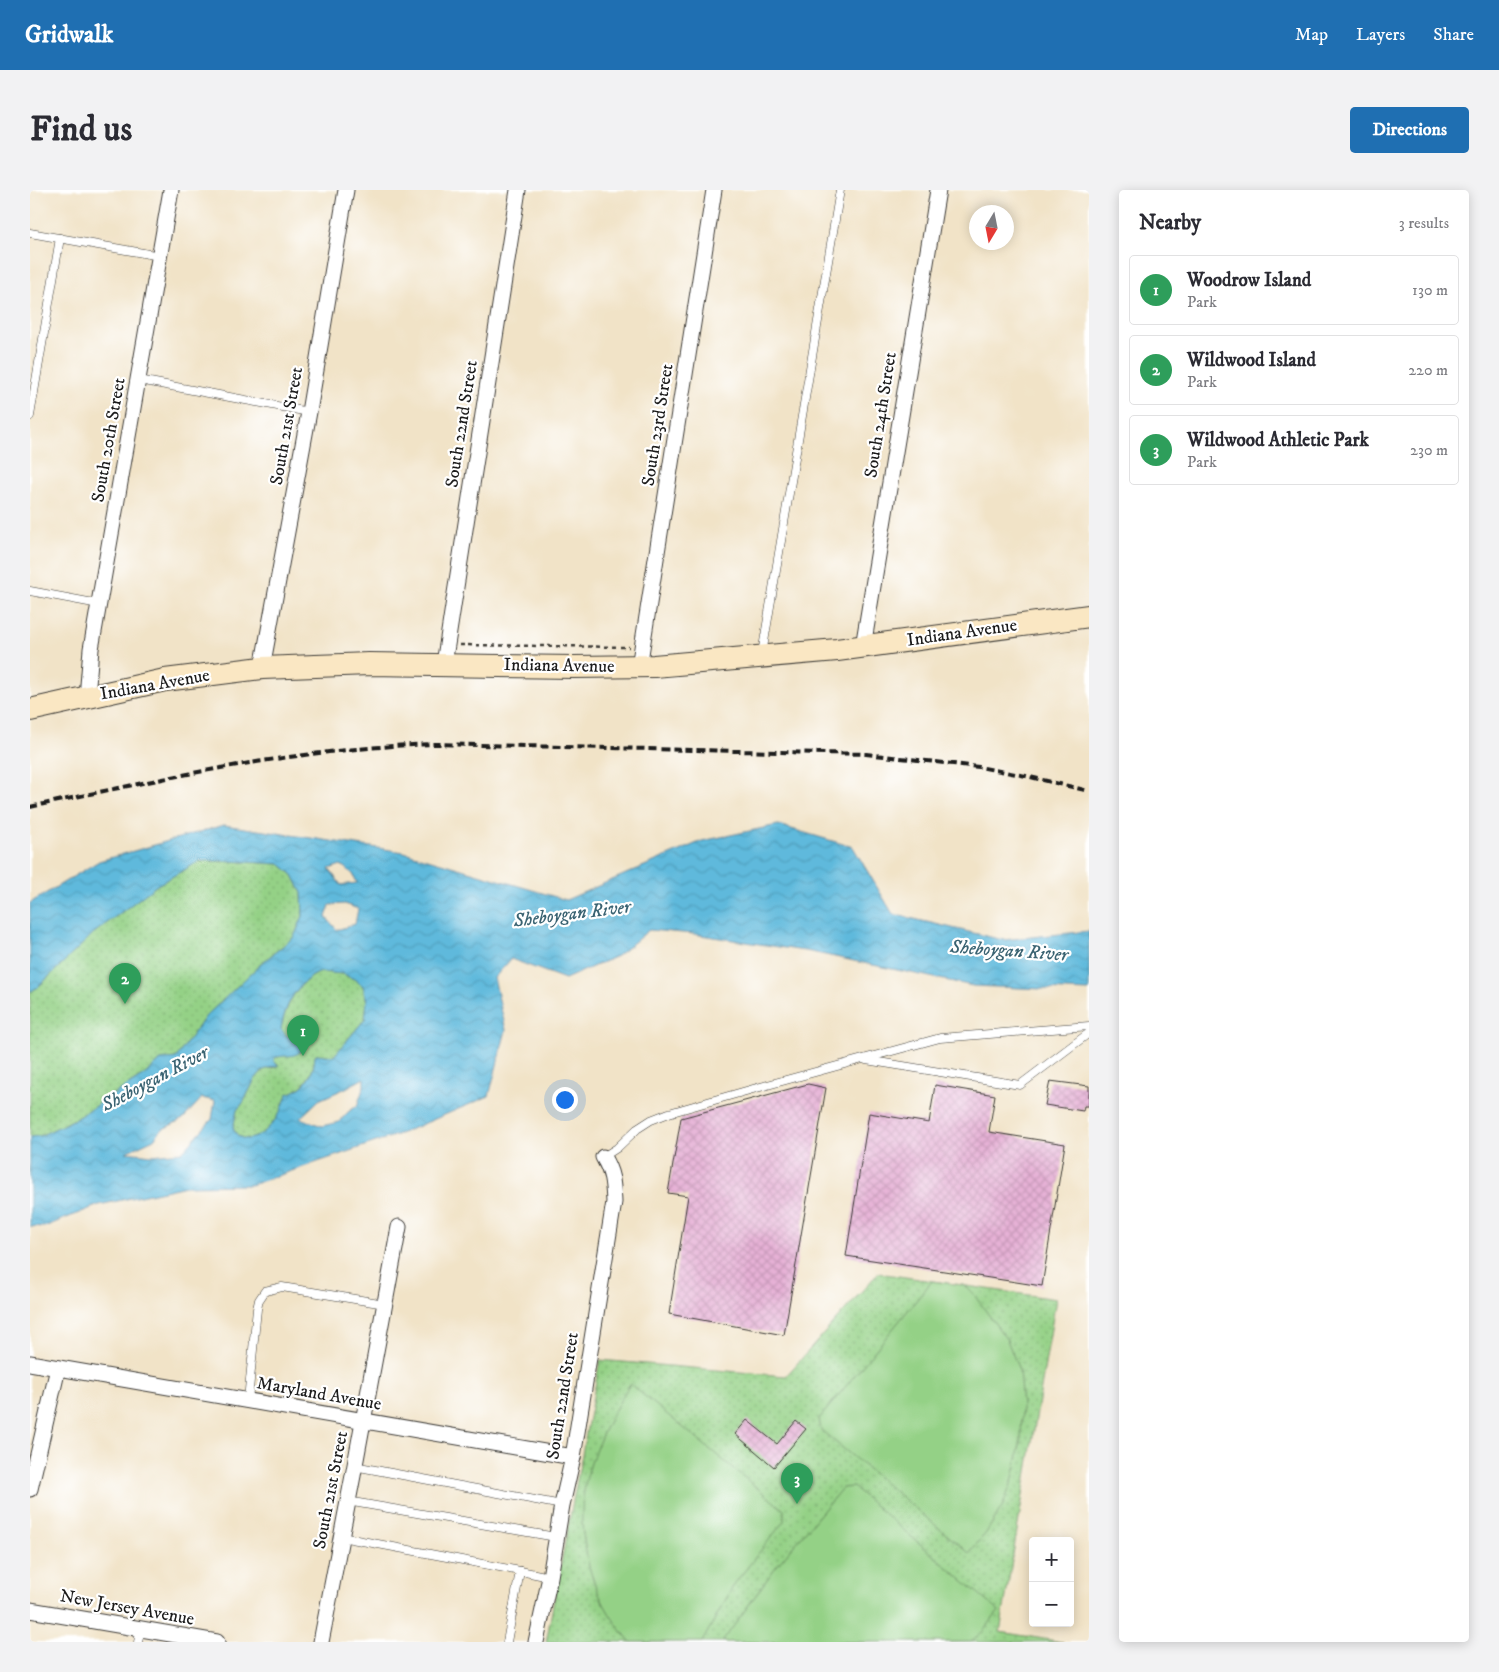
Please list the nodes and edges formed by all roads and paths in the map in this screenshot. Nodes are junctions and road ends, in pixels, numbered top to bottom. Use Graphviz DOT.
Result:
graph roads {
  1 [pos="171,190"];
  2 [pos="346,190"];
  3 [pos="518,190"];
  4 [pos="714,190"];
  5 [pos="840,190"];
  6 [pos="938,190"];
  7 [pos="30,233"];
  8 [pos="60,238"];
  9 [pos="160,256"];
  10 [pos="139,380"];
  11 [pos="308,412"];
  12 [pos="30,416"];
  13 [pos="30,591"];
  14 [pos="98,604"];
  15 [pos="1089,616"];
  16 [pos="863,647"];
  17 [pos="445,654"];
  18 [pos="762,656"];
  19 [pos="641,657"];
  20 [pos="262,668"];
  21 [pos="88,698"];
  22 [pos="30,710"];
  23 [pos="1089,1026"];
  24 [pos="1089,1033"];
  25 [pos="862,1060"];
  26 [pos="603,1157"];
  27 [pos="399,1226"];
  28 [pos="385,1304"];
  29 [pos="30,1363"];
  30 [pos="58,1368"];
  31 [pos="248,1400"];
  32 [pos="364,1420"];
  33 [pos="573,1457"];
  34 [pos="354,1466"];
  35 [pos="30,1489"];
  36 [pos="347,1501"];
  37 [pos="562,1505"];
  38 [pos="341,1537"];
  39 [pos="556,1537"];
  40 [pos="520,1571"];
  41 [pos="550,1577"];
  42 [pos="30,1610"];
  43 [pos="139,1636"];
  44 [pos="217,1642"];
  45 [pos="322,1642"];
  46 [pos="507,1642"];
  47 [pos="536,1642"];
  1 -- 9 [label="street, South 20th Street"];
  2 -- 11 [label="street, South 21st Street"];
  3 -- 17 [label="street, South 22nd Street"];
  4 -- 19 [label="street, South 23rd Street"];
  5 -- 18 [label="lane"];
  6 -- 16 [label="street, South 24th Street"];
  7 -- 8 [label="lane"];
  8 -- 9 [label="lane"];
  8 -- 12 [label="lane"];
  9 -- 10 [label="street, South 20th Street"];
  10 -- 11 [label="lane"];
  10 -- 14 [label="street, South 20th Street"];
  11 -- 20 [label="street, South 21st Street"];
  13 -- 14 [label="lane"];
  14 -- 21 [label="street, South 20th Street"];
  15 -- 16 [label="main road, Indiana Avenue"];
  16 -- 18 [label="main road, Indiana Avenue"];
  17 -- 19 [label="main road, Indiana Avenue"];
  17 -- 19 [label="path"];
  17 -- 20 [label="main road, Indiana Avenue"];
  18 -- 19 [label="main road, Indiana Avenue"];
  20 -- 21 [label="main road, Indiana Avenue"];
  21 -- 22 [label="main road, Indiana Avenue"];
  23 -- 25 [label="lane"];
  24 -- 25 [label="lane"];
  25 -- 26 [label="lane"];
  26 -- 33 [label="street, South 22nd Street"];
  27 -- 28 [label="street, South 21st Street"];
  28 -- 31 [label="lane"];
  28 -- 32 [label="street, South 21st Street"];
  29 -- 30 [label="street, Maryland Avenue"];
  30 -- 31 [label="street, Maryland Avenue"];
  30 -- 35 [label="street"];
  31 -- 32 [label="street, Maryland Avenue"];
  32 -- 33 [label="street, Maryland Avenue"];
  32 -- 34 [label="street, South 21st Street"];
  33 -- 37 [label="street, South 22nd Street"];
  34 -- 36 [label="street, South 21st Street"];
  34 -- 37 [label="lane"];
  36 -- 38 [label="street, South 21st Street"];
  36 -- 39 [label="lane"];
  37 -- 39 [label="street, South 22nd Street"];
  38 -- 40 [label="lane"];
  38 -- 45 [label="street, South 21st Street"];
  39 -- 41 [label="street, South 22nd Street"];
  40 -- 41 [label="lane"];
  40 -- 46 [label="lane"];
  41 -- 47 [label="street, South 22nd Street"];
  42 -- 43 [label="street, New Jersey Avenue"];
  43 -- 44 [label="street, New Jersey Avenue"];
}
